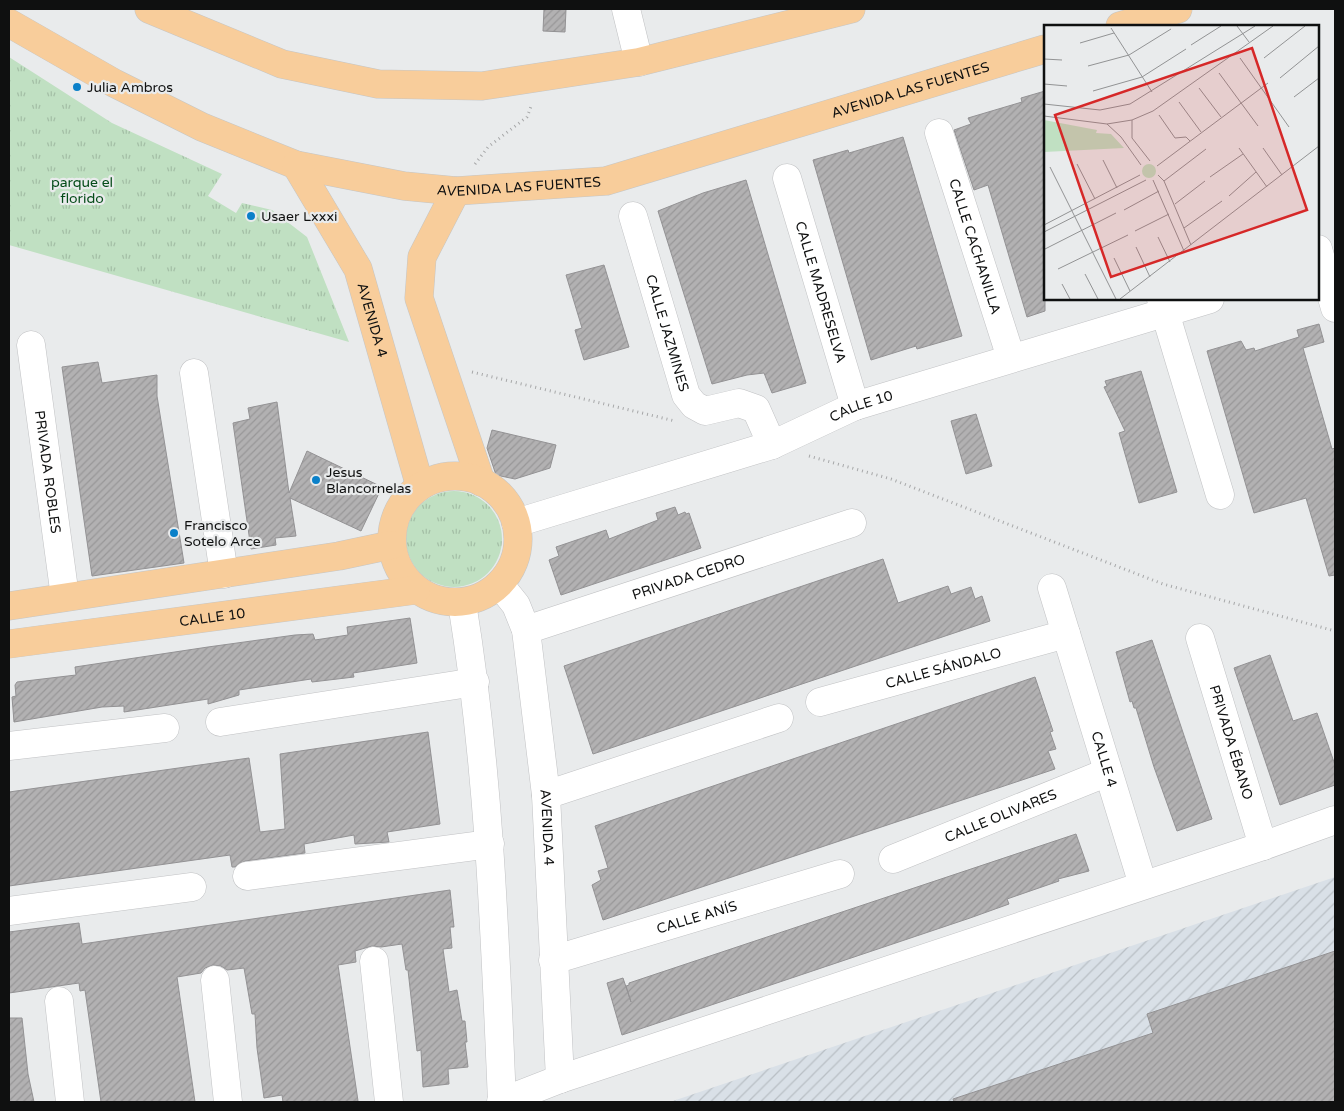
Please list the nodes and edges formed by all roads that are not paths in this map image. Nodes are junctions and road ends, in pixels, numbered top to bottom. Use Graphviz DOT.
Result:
graph roads {
  1 [pos="149,9"];
  2 [pos="626,9"];
  3 [pos="851,9"];
  4 [pos="1178,9"];
  5 [pos="9,23"];
  6 [pos="1123,25"];
  7 [pos="1044,49"];
  8 [pos="639,62"];
  9 [pos="939,133"];
  10 [pos="296,165"];
  11 [pos="787,178"];
  12 [pos="456,191"];
  13 [pos="633,216"];
  14 [pos="1323,261"];
  15 [pos="1202,300"];
  16 [pos="1163,305"];
  17 [pos="1335,308"];
  18 [pos="31,345"];
  19 [pos="1011,358"];
  20 [pos="194,373"];
  21 [pos="855,406"];
  22 [pos="772,445"];
  23 [pos="481,482"];
  24 [pos="420,486"];
  25 [pos="1220,495"];
  26 [pos="516,523"];
  27 [pos="852,523"];
  28 [pos="391,545"];
  29 [pos="224,574"];
  30 [pos="500,585"];
  31 [pos="1052,588"];
  32 [pos="416,590"];
  33 [pos="65,597"];
  34 [pos="462,603"];
  35 [pos="9,606"];
  36 [pos="526,630"];
  37 [pos="1066,634"];
  38 [pos="1200,638"];
  39 [pos="9,644"];
  40 [pos="475,682"];
  41 [pos="820,702"];
  42 [pos="779,718"];
  43 [pos="220,722"];
  44 [pos="165,728"];
  45 [pos="9,746"];
  46 [pos="1108,772"];
  47 [pos="546,795"];
  48 [pos="1335,820"];
  49 [pos="490,844"];
  50 [pos="1263,846"];
  51 [pos="893,859"];
  52 [pos="840,874"];
  53 [pos="247,876"];
  54 [pos="1143,885"];
  55 [pos="192,887"];
  56 [pos="9,911"];
  57 [pos="553,960"];
  58 [pos="374,961"];
  59 [pos="215,980"];
  60 [pos="59,1001"];
  61 [pos="560,1079"];
  62 [pos="70,1102"];
  63 [pos="228,1102"];
  64 [pos="389,1102"];
  65 [pos="502,1102"];
  1 -- 8 [label="main road"];
  2 -- 8 [label="street"];
  3 -- 8 [label="main road"];
  4 -- 6 [label="main road"];
  5 -- 10 [label="main road, AVENIDA LAS FUENTES"];
  7 -- 12 [label="main road, AVENIDA LAS FUENTES"];
  9 -- 19 [label="street, CALLE CACHANILLA"];
  10 -- 12 [label="main road, AVENIDA LAS FUENTES"];
  10 -- 24 [label="main road, AVENIDA 4"];
  11 -- 21 [label="street, CALLE MADRESELVA"];
  12 -- 23 [label="main road"];
  13 -- 22 [label="street, CALLE JAZMINES"];
  14 -- 17 [label="street"];
  15 -- 16 [label="street, CALLE 10"];
  16 -- 19 [label="street, CALLE 10"];
  16 -- 25 [label="street"];
  18 -- 33 [label="street, PRIVADA ROBLES"];
  19 -- 21 [label="street, CALLE 10"];
  20 -- 29 [label="street"];
  21 -- 22 [label="street, CALLE 10"];
  22 -- 26 [label="street, CALLE 10"];
  23 -- 24 [label="main road"];
  23 -- 26 [label="main road"];
  24 -- 28 [label="main road"];
  26 -- 30 [label="main road"];
  27 -- 36 [label="street, PRIVADA CEDRO"];
  28 -- 29 [label="main road"];
  28 -- 32 [label="main road"];
  29 -- 33 [label="main road"];
  30 -- 34 [label="main road"];
  30 -- 36 [label="street, AVENIDA 4"];
  31 -- 37 [label="street, CALLE 4"];
  32 -- 34 [label="main road"];
  32 -- 39 [label="main road, CALLE 10"];
  33 -- 35 [label="main road"];
  34 -- 40 [label="street"];
  36 -- 47 [label="street, AVENIDA 4"];
  37 -- 41 [label="street, CALLE SÁNDALO"];
  37 -- 46 [label="street, CALLE 4"];
  38 -- 50 [label="street, PRIVADA ÉBANO"];
  40 -- 43 [label="street"];
  40 -- 49 [label="street"];
  42 -- 47 [label="street"];
  44 -- 45 [label="street"];
  46 -- 51 [label="street, CALLE OLIVARES"];
  46 -- 54 [label="street, CALLE 4"];
  47 -- 57 [label="street, AVENIDA 4"];
  48 -- 50 [label="street"];
  49 -- 53 [label="street"];
  49 -- 65 [label="street"];
  50 -- 54 [label="street"];
  52 -- 57 [label="street, CALLE ANÍS"];
  54 -- 61 [label="street"];
  55 -- 56 [label="street"];
  57 -- 61 [label="street, AVENIDA 4"];
  58 -- 64 [label="street"];
  59 -- 63 [label="street"];
  60 -- 62 [label="street"];
  61 -- 65 [label="street"];
}
